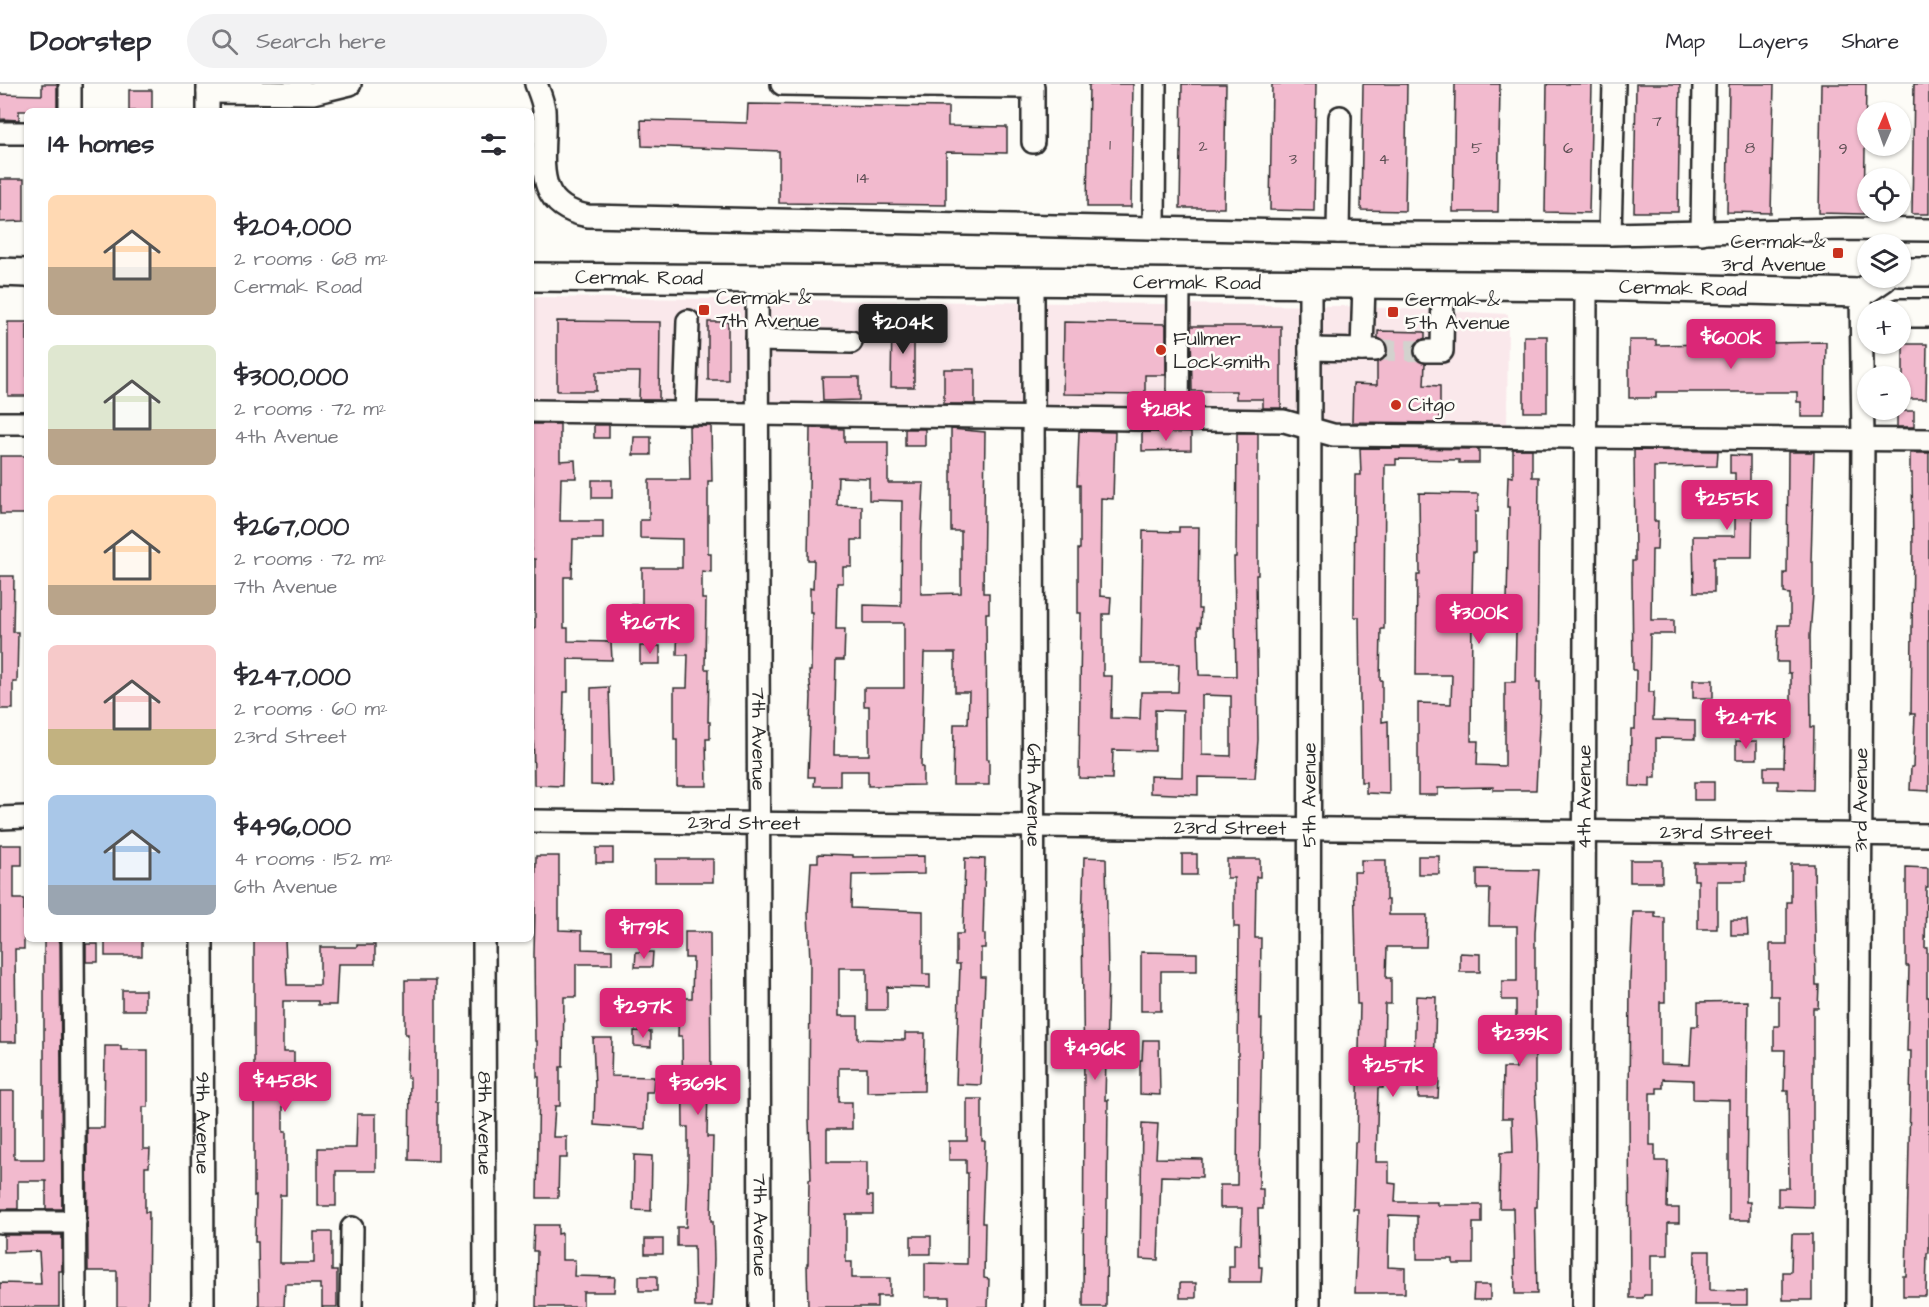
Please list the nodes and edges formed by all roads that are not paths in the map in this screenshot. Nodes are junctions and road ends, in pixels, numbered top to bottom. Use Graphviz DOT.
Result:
graph roads {
  1 [pos="70,84"];
  2 [pos="350,84"];
  3 [pos="536,84"];
  4 [pos="782,84"];
  5 [pos="1155,84"];
  6 [pos="1614,84"];
  7 [pos="1704,84"];
  8 [pos="917,85"];
  9 [pos="313,88"];
  10 [pos="208,96"];
  11 [pos="70,108"];
  12 [pos="1340,117"];
  13 [pos="24,133"];
  14 [pos="0,134"];
  15 [pos="1033,142"];
  16 [pos="1154,228"];
  17 [pos="1929,230"];
  18 [pos="1338,232"];
  19 [pos="1702,233"];
  20 [pos="1610,234"];
  21 [pos="0,272"];
  22 [pos="1911,272"];
  23 [pos="1929,272"];
  24 [pos="24,273"];
  25 [pos="534,277"];
  26 [pos="757,279"];
  27 [pos="1033,282"];
  28 [pos="1179,283"];
  29 [pos="1310,284"];
  30 [pos="1364,284"];
  31 [pos="1443,285"];
  32 [pos="1857,285"];
  33 [pos="1586,286"];
  34 [pos="1872,288"];
  35 [pos="1911,313"];
  36 [pos="1929,313"];
  37 [pos="688,321"];
  38 [pos="757,340"];
  39 [pos="851,342"];
  40 [pos="1310,349"];
  41 [pos="1434,351"];
  42 [pos="534,411"];
  43 [pos="685,413"];
  44 [pos="758,414"];
  45 [pos="1033,417"];
  46 [pos="1178,419"];
  47 [pos="0,423"];
  48 [pos="24,423"];
  49 [pos="1310,428"];
  50 [pos="1585,436"];
  51 [pos="1863,439"];
  52 [pos="1929,440"];
  53 [pos="0,818"];
  54 [pos="24,818"];
  55 [pos="534,821"];
  56 [pos="759,824"];
  57 [pos="1034,825"];
  58 [pos="1310,830"];
  59 [pos="1585,831"];
  60 [pos="1861,834"];
  61 [pos="1929,835"];
  62 [pos="73,942"];
  63 [pos="202,942"];
  64 [pos="484,942"];
  65 [pos="0,1222"];
  66 [pos="75,1222"];
  67 [pos="352,1228"];
  68 [pos="75,1307"];
  69 [pos="203,1307"];
  70 [pos="351,1307"];
  71 [pos="486,1307"];
  72 [pos="760,1307"];
  73 [pos="1034,1307"];
  74 [pos="1309,1307"];
  75 [pos="1583,1307"];
  76 [pos="1858,1307"];
  1 -- 11 [label="street"];
  2 -- 9 [label="street"];
  3 -- 16 [label="street"];
  4 -- 8 [label="street"];
  5 -- 16 [label="street"];
  6 -- 20 [label="street"];
  7 -- 19 [label="street"];
  8 -- 15 [label="street"];
  9 -- 10 [label="street"];
  12 -- 18 [label="street"];
  13 -- 14 [label="street"];
  16 -- 18 [label="street"];
  17 -- 19 [label="street"];
  18 -- 20 [label="street"];
  19 -- 20 [label="street"];
  21 -- 24 [label="main road"];
  22 -- 23 [label="main road"];
  25 -- 26 [label="main road, Cermak Road"];
  26 -- 27 [label="main road, Cermak Road"];
  26 -- 38 [label="street, 7th Avenue"];
  27 -- 28 [label="main road, Cermak Road"];
  27 -- 45 [label="street, 6th Avenue"];
  28 -- 29 [label="main road, Cermak Road"];
  28 -- 46 [label="street"];
  29 -- 30 [label="main road, Cermak Road"];
  29 -- 40 [label="street, 5th Avenue"];
  30 -- 31 [label="main road, Cermak Road"];
  30 -- 40 [label="street"];
  31 -- 33 [label="main road, Cermak Road"];
  31 -- 41 [label="street"];
  32 -- 33 [label="main road, Cermak Road"];
  33 -- 50 [label="street, 4th Avenue"];
  34 -- 51 [label="street, 3rd Avenue"];
  35 -- 36 [label="main road"];
  37 -- 43 [label="street"];
  38 -- 39 [label="street"];
  38 -- 44 [label="street, 7th Avenue"];
  40 -- 49 [label="street, 5th Avenue"];
  42 -- 43 [label="street"];
  43 -- 44 [label="street"];
  44 -- 45 [label="street"];
  44 -- 56 [label="street, 7th Avenue"];
  45 -- 46 [label="street"];
  45 -- 57 [label="street, 6th Avenue"];
  46 -- 49 [label="street"];
  47 -- 48 [label="street"];
  49 -- 50 [label="street"];
  49 -- 58 [label="street, 5th Avenue"];
  50 -- 51 [label="street"];
  50 -- 59 [label="street, 4th Avenue"];
  51 -- 52 [label="street"];
  51 -- 60 [label="street, 3rd Avenue"];
  53 -- 54 [label="street"];
  55 -- 56 [label="street, 23rd Street"];
  56 -- 57 [label="street, 23rd Street"];
  56 -- 72 [label="street, 7th Avenue"];
  57 -- 58 [label="street, 23rd Street"];
  57 -- 73 [label="street, 6th Avenue"];
  58 -- 59 [label="street, 23rd Street"];
  58 -- 74 [label="street, 5th Avenue"];
  59 -- 60 [label="street, 23rd Street"];
  59 -- 75 [label="street, 4th Avenue"];
  60 -- 61 [label="street, 23rd Street"];
  60 -- 76 [label="street, 3rd Avenue"];
  62 -- 66 [label="street"];
  63 -- 69 [label="street, 9th Avenue"];
  64 -- 71 [label="street, 8th Avenue"];
  65 -- 66 [label="street"];
  66 -- 68 [label="street"];
  67 -- 70 [label="street"];
}
